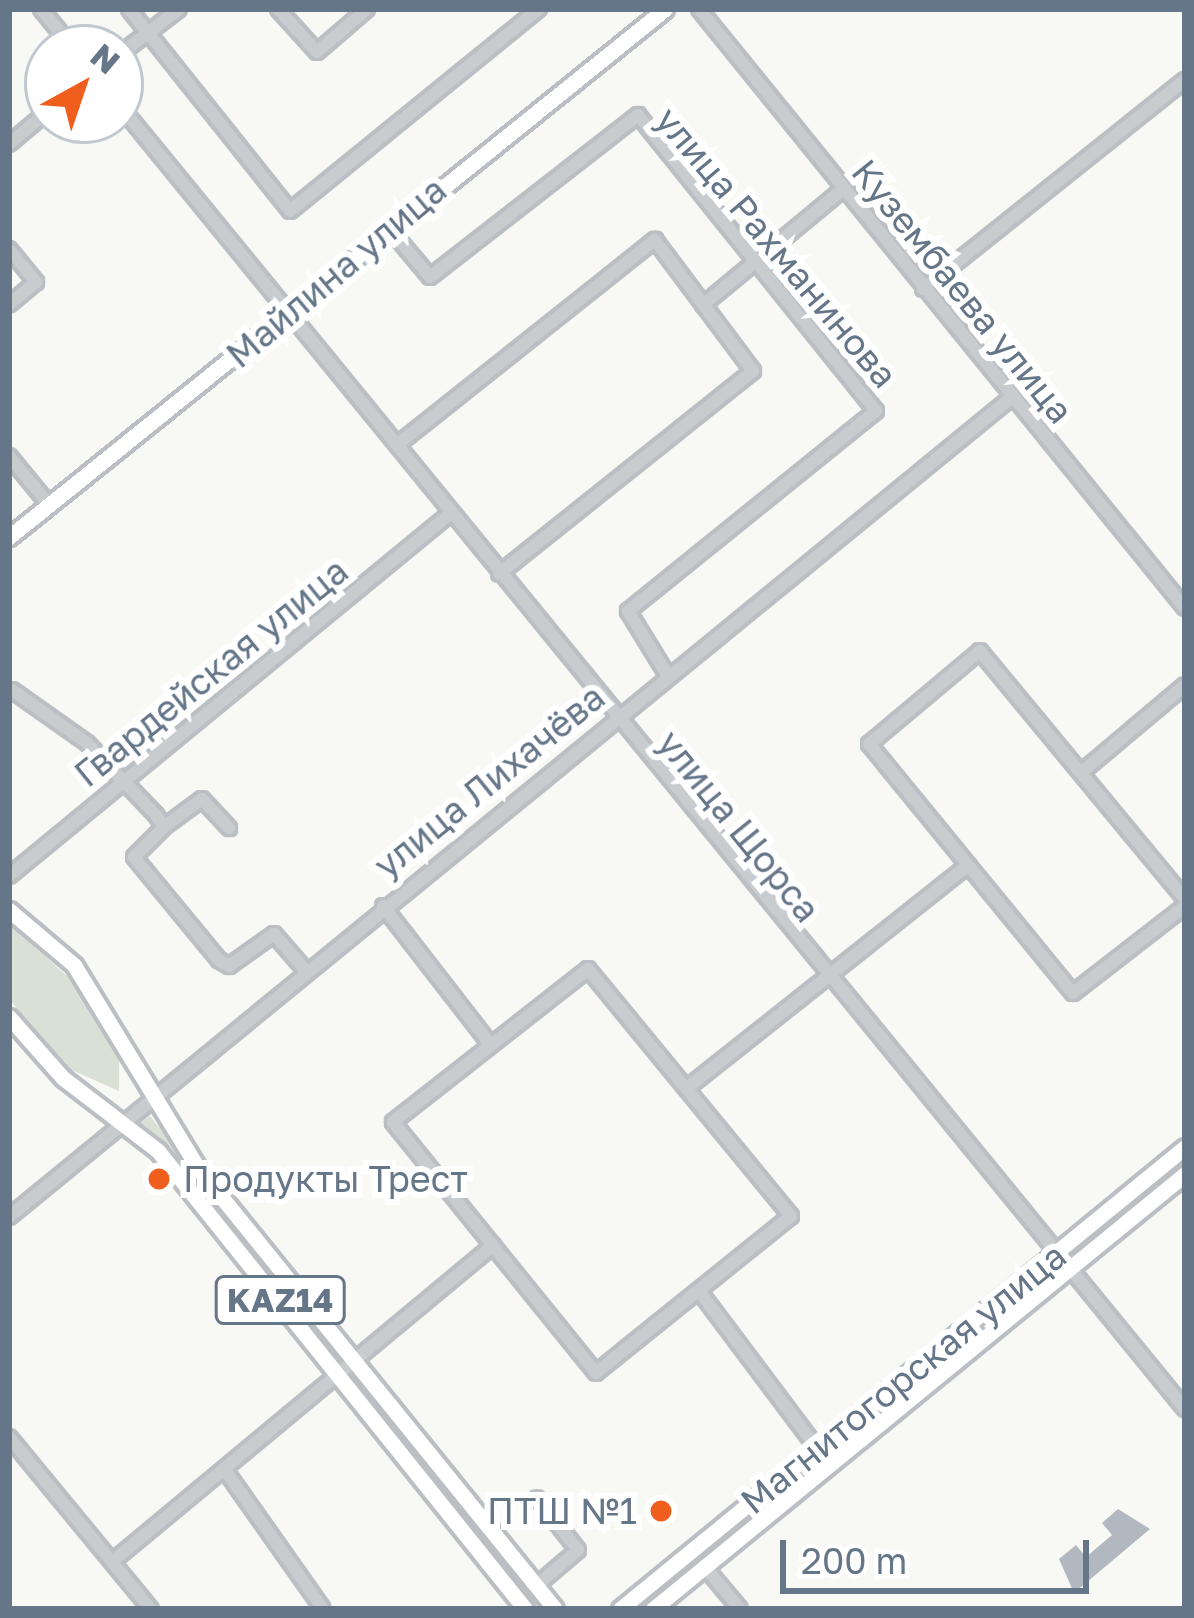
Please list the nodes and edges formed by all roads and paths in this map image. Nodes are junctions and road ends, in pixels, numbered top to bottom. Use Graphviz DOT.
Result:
graph roads {
  1 [pos="129,9"];
  2 [pos="179,9"];
  3 [pos="278,9"];
  4 [pos="367,9"];
  5 [pos="539,9"];
  6 [pos="665,9"];
  7 [pos="699,9"];
  8 [pos="148,33"];
  9 [pos="144,36"];
  10 [pos="1185,80"];
  11 [pos="144,135"];
  12 [pos="841,191"];
  13 [pos="388,227"];
  14 [pos="9,249"];
  15 [pos="756,261"];
  16 [pos="923,290"];
  17 [pos="9,305"];
  18 [pos="703,305"];
  19 [pos="288,312"];
  20 [pos="1012,397"];
  21 [pos="397,445"];
  22 [pos="9,456"];
  23 [pos="50,506"];
  24 [pos="451,513"];
  25 [pos="9,537"];
  26 [pos="499,574"];
  27 [pos="1185,608"];
  28 [pos="668,676"];
  29 [pos="1185,685"];
  30 [pos="12,691"];
  31 [pos="613,719"];
  32 [pos="1083,771"];
  33 [pos="128,780"];
  34 [pos="164,826"];
  35 [pos="229,828"];
  36 [pos="968,865"];
  37 [pos="9,876"];
  38 [pos="1185,903"];
  39 [pos="383,906"];
  40 [pos="9,910"];
  41 [pos="306,970"];
  42 [pos="826,980"];
  43 [pos="9,1017"];
  44 [pos="490,1045"];
  45 [pos="687,1088"];
  46 [pos="154,1096"];
  47 [pos="125,1119"];
  48 [pos="1185,1147"];
  49 [pos="1185,1174"];
  50 [pos="9,1216"];
  51 [pos="493,1246"];
  52 [pos="1054,1256"];
  53 [pos="1068,1270"];
  54 [pos="699,1291"];
  55 [pos="358,1366"];
  56 [pos="344,1378"];
  57 [pos="1185,1408"];
  58 [pos="9,1437"];
  59 [pos="817,1448"];
  60 [pos="227,1473"];
  61 [pos="537,1498"];
  62 [pos="112,1561"];
  63 [pos="704,1566"];
  64 [pos="536,1586"];
  65 [pos="151,1609"];
  66 [pos="323,1609"];
  67 [pos="525,1609"];
  68 [pos="554,1609"];
  69 [pos="620,1609"];
  70 [pos="653,1609"];
  71 [pos="740,1609"];
  1 -- 8 [label="street"];
  2 -- 8 [label="street"];
  3 -- 4 [label="street"];
  5 -- 8 [label="street"];
  6 -- 13 [label="main road, Майлина улица"];
  7 -- 12 [label="street, Кузембаева улица"];
  8 -- 9 [label="street"];
  10 -- 16 [label="street"];
  11 -- 19 [label="street, улица Щорса"];
  12 -- 15 [label="street"];
  12 -- 16 [label="street, Кузембаева улица"];
  13 -- 15 [label="street, улица Рахманинова"];
  13 -- 19 [label="main road, Майлина улица"];
  14 -- 17 [label="street"];
  15 -- 18 [label="street"];
  15 -- 28 [label="street, улица Рахманинова"];
  16 -- 20 [label="street, Кузембаева улица"];
  18 -- 21 [label="street"];
  18 -- 26 [label="street"];
  19 -- 21 [label="street, улица Щорса"];
  19 -- 23 [label="main road, Майлина улица"];
  20 -- 27 [label="street, Кузембаева улица"];
  20 -- 28 [label="street, улица Лихачёва"];
  21 -- 24 [label="street, улица Щорса"];
  22 -- 23 [label="street"];
  23 -- 25 [label="main road, Майлина улица"];
  24 -- 26 [label="street, улица Щорса"];
  24 -- 33 [label="street, Гвардейская улица"];
  26 -- 31 [label="street, улица Щорса"];
  28 -- 31 [label="street, улица Лихачёва"];
  29 -- 32 [label="street"];
  30 -- 33 [label="street"];
  31 -- 39 [label="street, улица Лихачёва"];
  31 -- 42 [label="street, улица Щорса"];
  32 -- 36 [label="street"];
  32 -- 38 [label="street"];
  33 -- 34 [label="street"];
  33 -- 37 [label="street, Гвардейская улица"];
  34 -- 35 [label="street"];
  34 -- 41 [label="street"];
  36 -- 38 [label="street"];
  36 -- 42 [label="street"];
  39 -- 41 [label="street, улица Лихачёва"];
  39 -- 44 [label="street"];
  40 -- 46 [label="main road, KAZ14"];
  41 -- 46 [label="street, улица Лихачёва"];
  42 -- 45 [label="street"];
  42 -- 52 [label="street, улица Щорса"];
  43 -- 47 [label="main road, KAZ14"];
  44 -- 45 [label="street"];
  44 -- 51 [label="street"];
  45 -- 54 [label="street"];
  46 -- 47 [label="street, улица Лихачёва"];
  46 -- 55 [label="main road, KAZ14"];
  47 -- 50 [label="street, улица Лихачёва"];
  47 -- 56 [label="main road, KAZ14"];
  48 -- 52 [label="main road, Магнитогорская улица"];
  49 -- 53 [label="main road, Магнитогорская улица"];
  51 -- 54 [label="street"];
  51 -- 55 [label="street"];
  52 -- 53 [label="street, улица Щорса"];
  52 -- 59 [label="main road, Магнитогорская улица"];
  53 -- 57 [label="street, улица Щорса"];
  53 -- 63 [label="main road, Магнитогорская улица"];
  54 -- 59 [label="street"];
  55 -- 56 [label="street"];
  55 -- 64 [label="main road, KAZ14"];
  56 -- 60 [label="street"];
  56 -- 67 [label="main road, KAZ14"];
  58 -- 62 [label="street"];
  59 -- 69 [label="main road, Магнитогорская улица"];
  60 -- 62 [label="street"];
  60 -- 66 [label="street"];
  61 -- 64 [label="street"];
  62 -- 65 [label="street"];
  63 -- 70 [label="main road, Магнитогорская улица"];
  63 -- 71 [label="street"];
  64 -- 68 [label="main road, KAZ14"];
}
